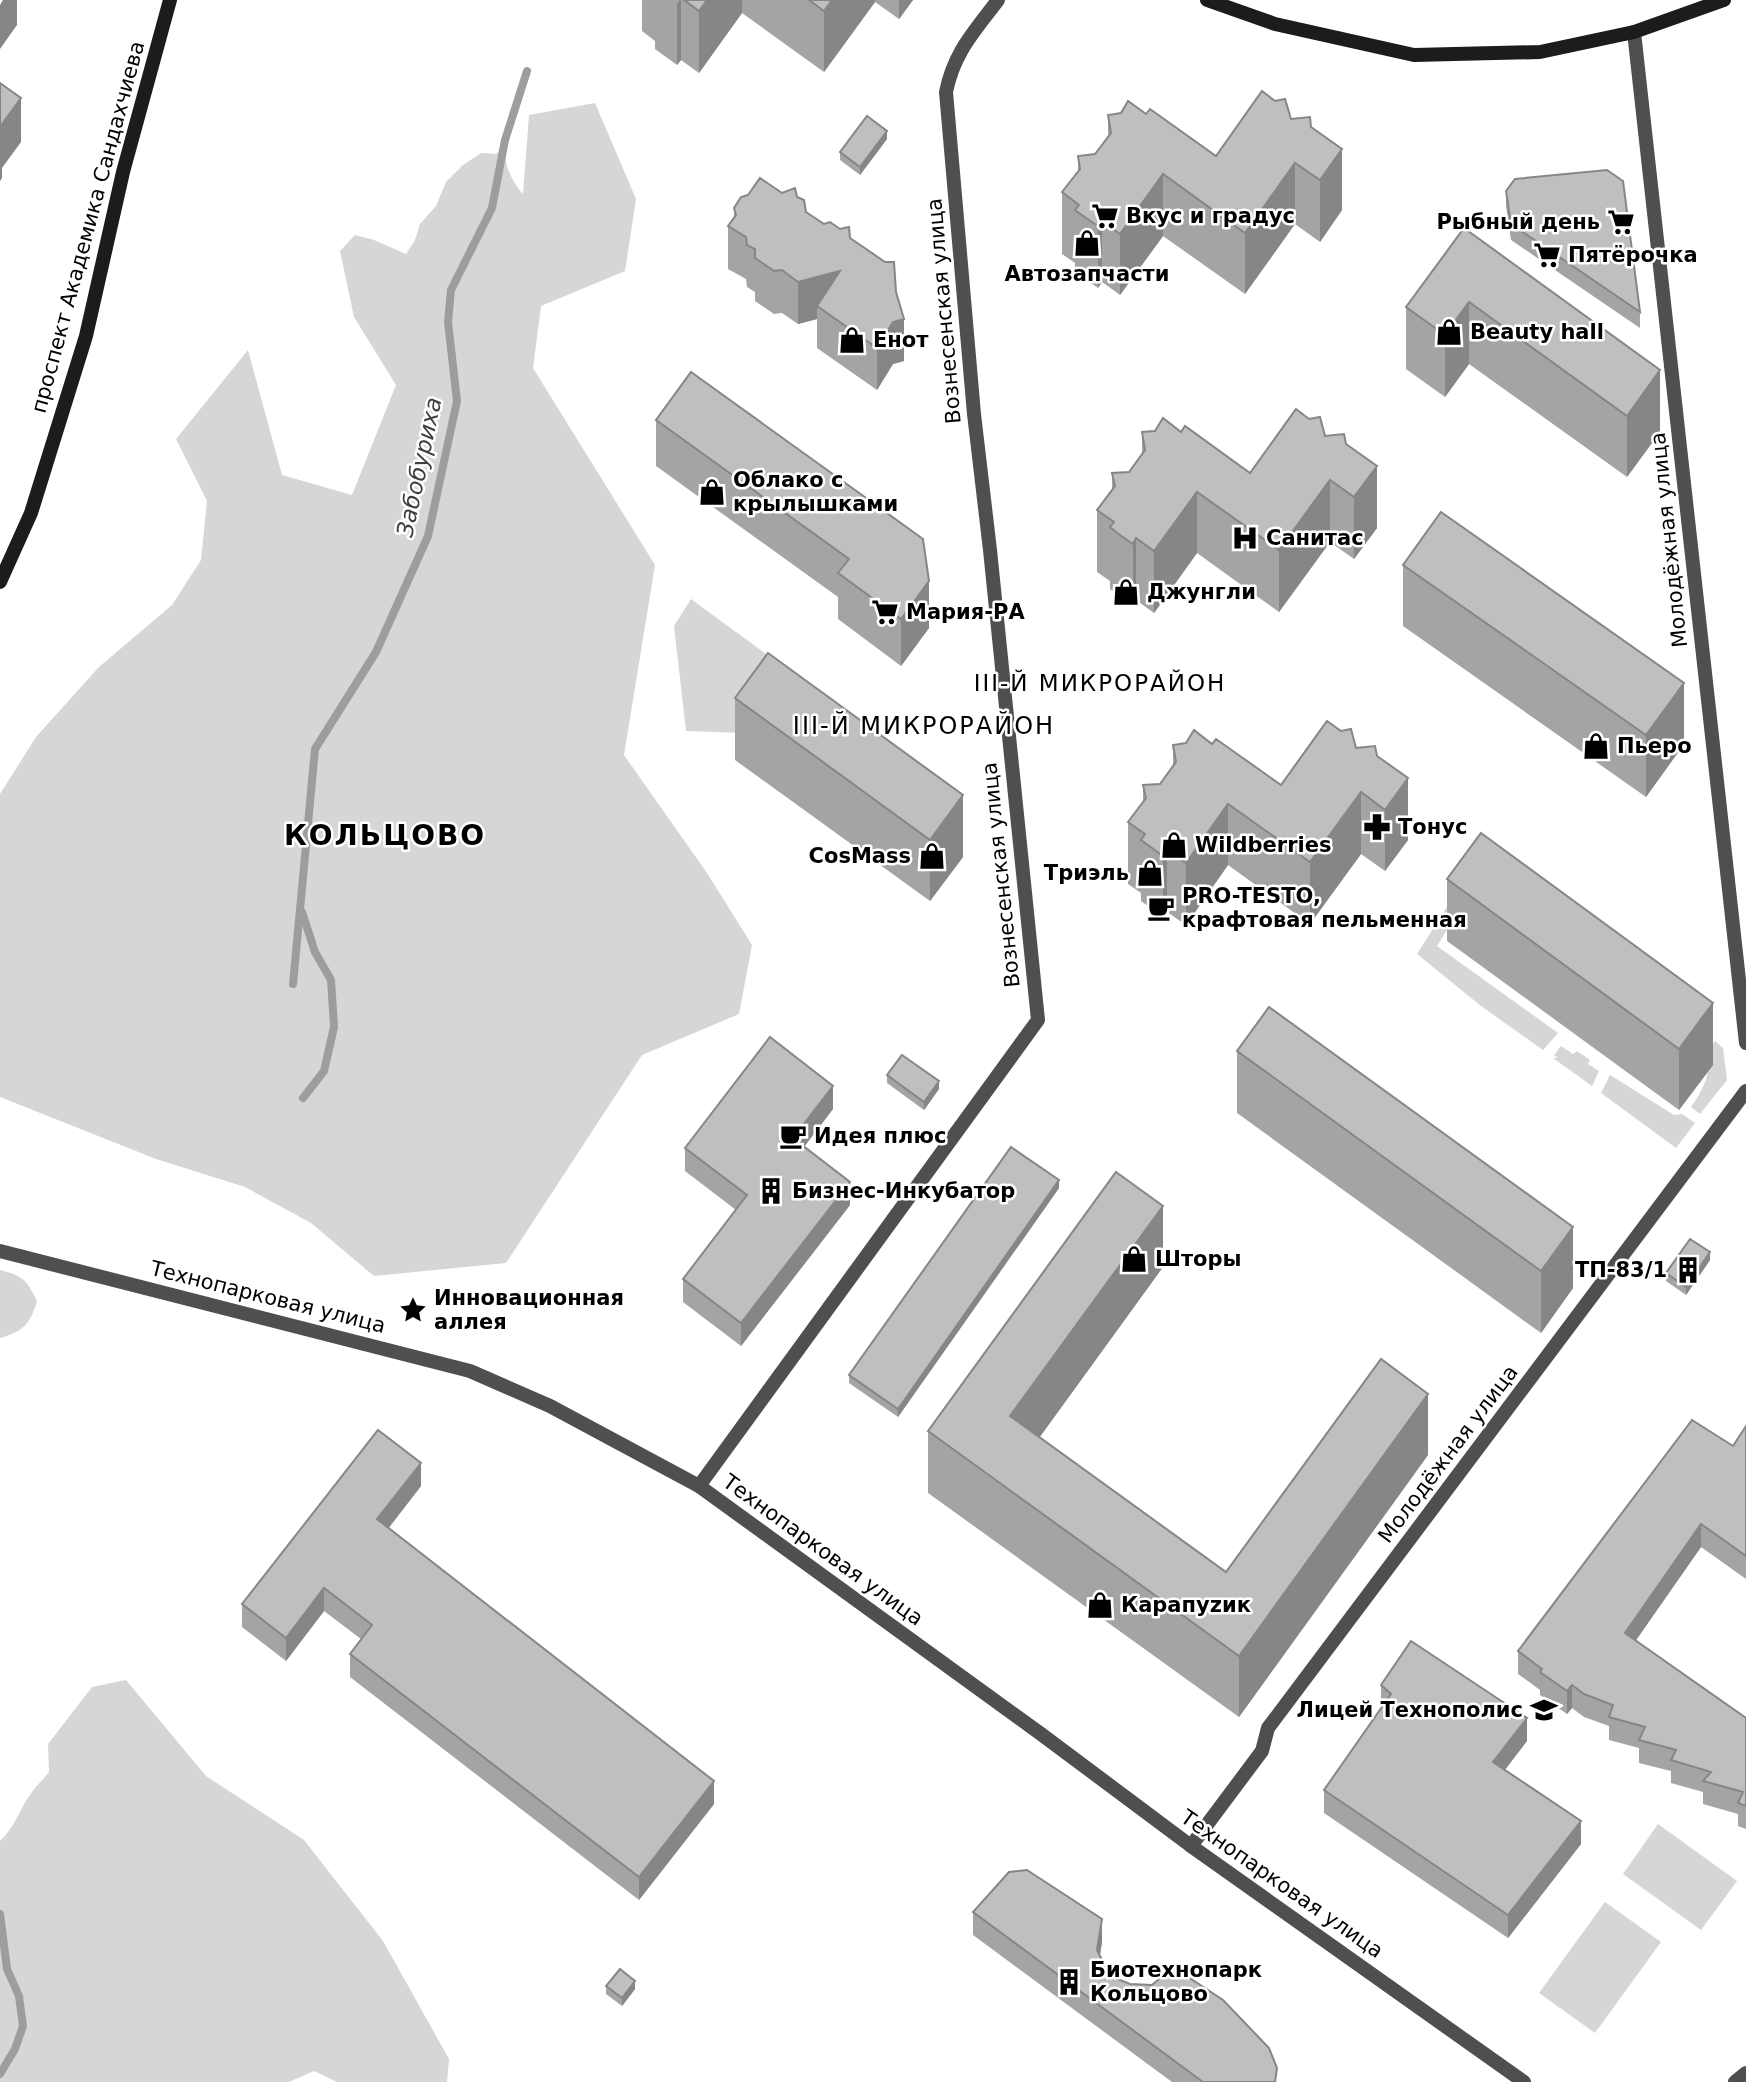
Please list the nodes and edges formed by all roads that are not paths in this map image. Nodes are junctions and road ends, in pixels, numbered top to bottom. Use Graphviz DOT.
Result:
graph roads {
  1 [pos="170,0"];
  2 [pos="998,0"];
  3 [pos="1207,0"];
  4 [pos="1724,0"];
  5 [pos="1633,32"];
  6 [pos="0,582"];
  7 [pos="1746,1043"];
  8 [pos="1746,1091"];
  9 [pos="0,1251"];
  10 [pos="698,1486"];
  11 [pos="1191,1846"];
  12 [pos="1746,2073"];
  13 [pos="1524,2082"];
  14 [pos="1735,2082"];
  1 -- 6 [label="main road, проспект Академика Сандахчиева"];
  2 -- 10 [label="street, Вознесенская улица"];
  3 -- 5 [label="main road"];
  4 -- 5 [label="main road"];
  5 -- 7 [label="street, Молодёжная улица"];
  8 -- 11 [label="street, Молодёжная улица"];
  9 -- 10 [label="street, Технопарковая улица"];
  10 -- 11 [label="street, Технопарковая улица"];
  11 -- 13 [label="street, Технопарковая улица"];
  12 -- 14 [label="street"];
}
